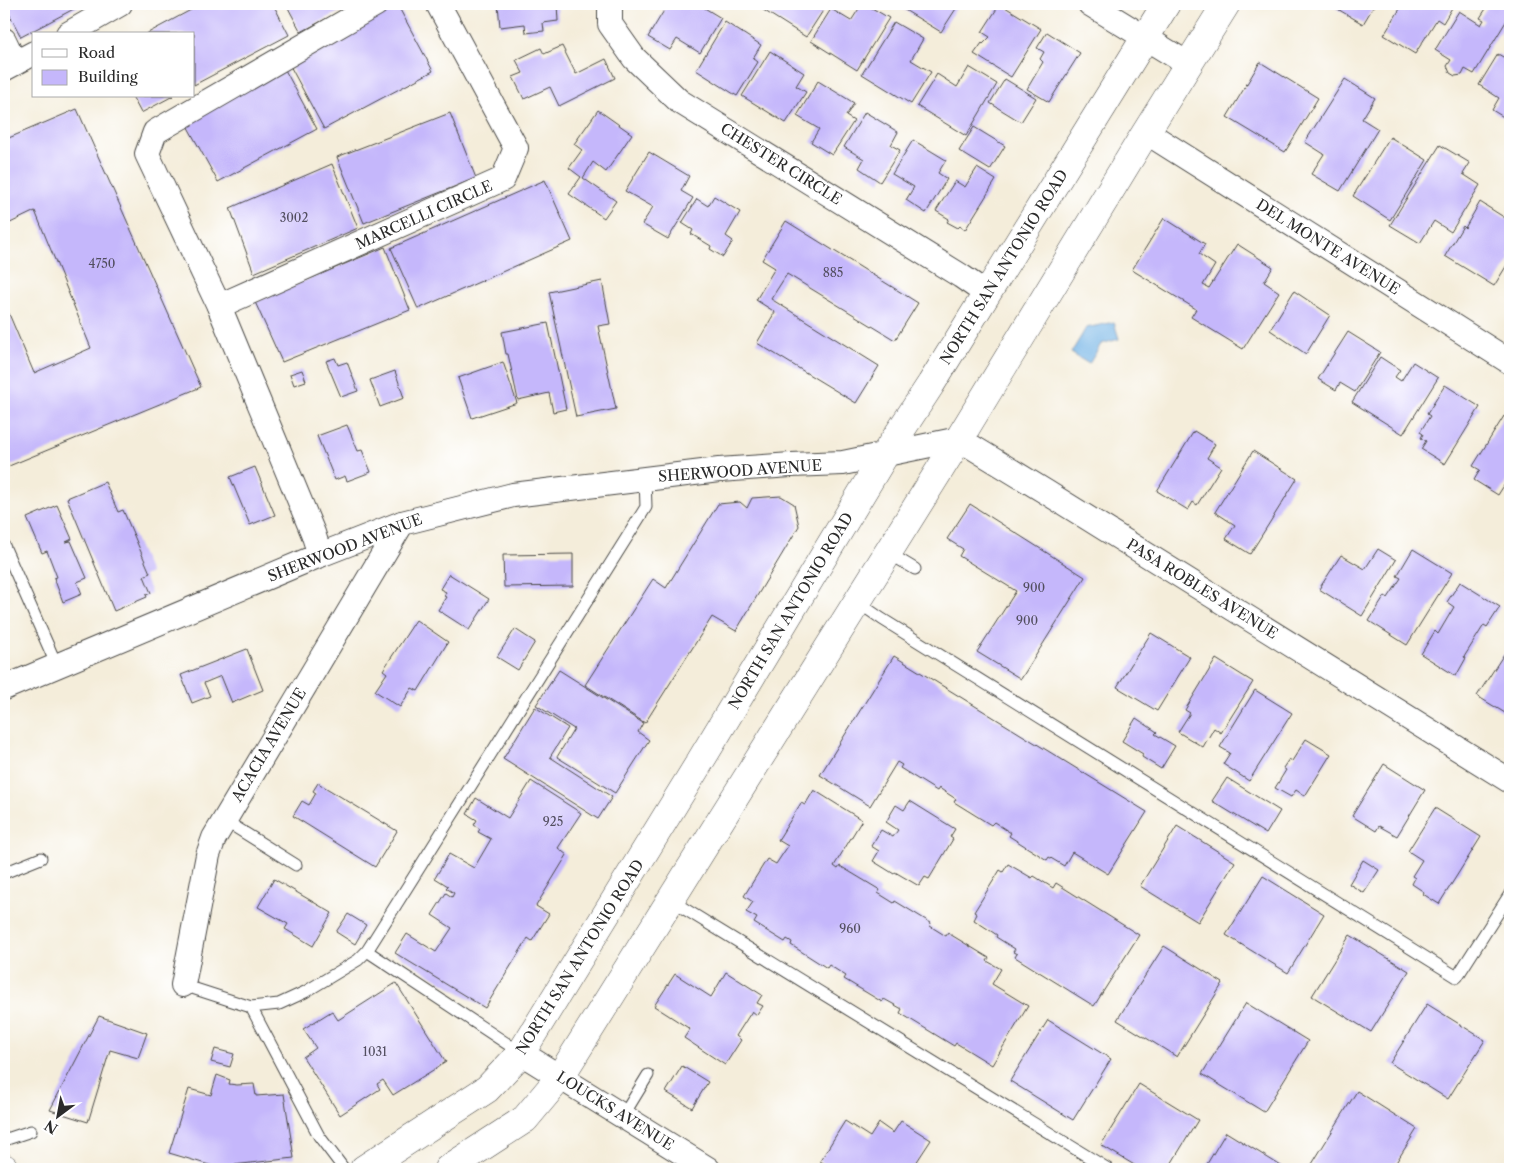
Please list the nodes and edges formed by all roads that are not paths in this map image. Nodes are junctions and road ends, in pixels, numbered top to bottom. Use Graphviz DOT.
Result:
graph roads {
  1 [pos="120,4"];
  2 [pos="376,4"];
  3 [pos="438,4"];
  4 [pos="610,4"];
  5 [pos="1090,4"];
  6 [pos="1166,4"];
  7 [pos="1226,4"];
  8 [pos="71,32"];
  9 [pos="1145,38"];
  10 [pos="4,40"];
  11 [pos="18,62"];
  12 [pos="1188,64"];
  13 [pos="1146,132"];
  14 [pos="987,294"];
  15 [pos="218,306"];
  16 [pos="1510,362"];
  17 [pos="959,439"];
  18 [pos="884,456"];
  19 [pos="646,479"];
  20 [pos="402,523"];
  21 [pos="4,546"];
  22 [pos="887,552"];
  23 [pos="320,555"];
  24 [pos="914,569"];
  25 [pos="856,602"];
  26 [pos="57,666"];
  27 [pos="4,688"];
  28 [pos="1510,781"];
  29 [pos="224,820"];
  30 [pos="41,858"];
  31 [pos="296,865"];
  32 [pos="4,873"];
  33 [pos="1510,894"];
  34 [pos="670,900"];
  35 [pos="367,951"];
  36 [pos="183,985"];
  37 [pos="251,1007"];
  38 [pos="522,1053"];
  39 [pos="560,1076"];
  40 [pos="648,1076"];
  41 [pos="623,1116"];
  42 [pos="31,1131"];
  43 [pos="4,1140"];
  44 [pos="344,1169"];
  45 [pos="364,1169"];
  46 [pos="448,1169"];
  47 [pos="708,1169"];
  48 [pos="1108,1169"];
  1 -- 8 [label="street"];
  2 -- 15 [label="street"];
  3 -- 15 [label="street, MARCELLI CIRCLE"];
  4 -- 14 [label="street, CHESTER CIRCLE"];
  5 -- 9 [label="street"];
  6 -- 9 [label="main road, NORTH SAN ANTONIO ROAD"];
  7 -- 12 [label="main road"];
  9 -- 12 [label="street"];
  9 -- 14 [label="main road, NORTH SAN ANTONIO ROAD"];
  10 -- 11 [label="street"];
  12 -- 13 [label="main road"];
  13 -- 16 [label="street, DEL MONTE AVENUE"];
  13 -- 17 [label="main road"];
  14 -- 18 [label="main road, NORTH SAN ANTONIO ROAD"];
  15 -- 23 [label="street"];
  17 -- 18 [label="street"];
  17 -- 22 [label="main road"];
  17 -- 28 [label="street, PASA ROBLES AVENUE"];
  18 -- 19 [label="street, SHERWOOD AVENUE"];
  18 -- 38 [label="main road, NORTH SAN ANTONIO ROAD"];
  19 -- 20 [label="street, SHERWOOD AVENUE"];
  19 -- 35 [label="lane"];
  20 -- 23 [label="street, SHERWOOD AVENUE"];
  20 -- 29 [label="street, ACACIA AVENUE"];
  21 -- 26 [label="lane"];
  22 -- 24 [label="lane"];
  22 -- 25 [label="main road"];
  23 -- 26 [label="street, SHERWOOD AVENUE"];
  25 -- 33 [label="lane"];
  25 -- 34 [label="main road"];
  26 -- 27 [label="street, SHERWOOD AVENUE"];
  29 -- 31 [label="lane"];
  29 -- 36 [label="street, ACACIA AVENUE"];
  30 -- 32 [label="lane"];
  34 -- 39 [label="main road"];
  34 -- 48 [label="lane"];
  35 -- 37 [label="lane"];
  35 -- 38 [label="lane"];
  36 -- 37 [label="lane"];
  37 -- 44 [label="lane"];
  38 -- 39 [label="street, LOUCKS AVENUE"];
  38 -- 45 [label="main road, NORTH SAN ANTONIO ROAD"];
  39 -- 41 [label="street, LOUCKS AVENUE"];
  39 -- 46 [label="main road"];
  40 -- 41 [label="lane"];
  41 -- 47 [label="street, LOUCKS AVENUE"];
  42 -- 43 [label="lane"];
}
